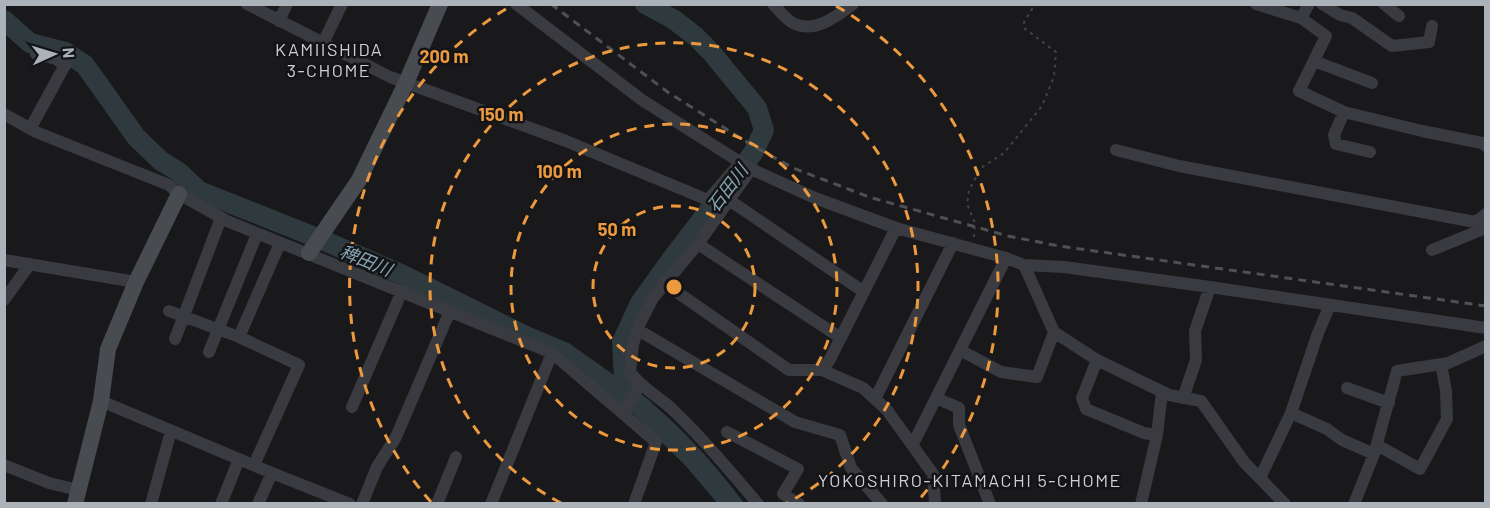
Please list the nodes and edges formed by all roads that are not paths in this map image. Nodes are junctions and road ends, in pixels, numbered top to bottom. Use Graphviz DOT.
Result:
graph roads {
  1 [pos="247,4"];
  2 [pos="287,4"];
  3 [pos="342,4"];
  4 [pos="440,4"];
  5 [pos="516,4"];
  6 [pos="773,4"];
  7 [pos="853,4"];
  8 [pos="1256,4"];
  9 [pos="1309,4"];
  10 [pos="1322,4"];
  11 [pos="1384,4"];
  12 [pos="1399,16"];
  13 [pos="1301,18"];
  14 [pos="279,21"];
  15 [pos="1432,26"];
  16 [pos="324,43"];
  17 [pos="36,54"];
  18 [pos="1314,61"];
  19 [pos="406,83"];
  20 [pos="1372,83"];
  21 [pos="1344,112"];
  22 [pos="4,114"];
  23 [pos="30,129"];
  24 [pos="1485,146"];
  25 [pos="1116,150"];
  26 [pos="1370,152"];
  27 [pos="745,166"];
  28 [pos="179,194"];
  29 [pos="729,200"];
  30 [pos="1485,214"];
  31 [pos="221,218"];
  32 [pos="1485,225"];
  33 [pos="896,228"];
  34 [pos="257,234"];
  35 [pos="280,243"];
  36 [pos="953,243"];
  37 [pos="698,244"];
  38 [pos="1432,250"];
  39 [pos="309,253"];
  40 [pos="1006,258"];
  41 [pos="4,260"];
  42 [pos="30,264"];
  43 [pos="1024,265"];
  44 [pos="136,282"];
  45 [pos="664,283"];
  46 [pos="1210,287"];
  47 [pos="402,291"];
  48 [pos="864,292"];
  49 [pos="4,300"];
  50 [pos="1330,305"];
  51 [pos="169,311"];
  52 [pos="450,311"];
  53 [pos="184,315"];
  54 [pos="1485,328"];
  55 [pos="218,330"];
  56 [pos="638,330"];
  57 [pos="1054,332"];
  58 [pos="239,337"];
  59 [pos="841,338"];
  60 [pos="175,339"];
  61 [pos="1485,346"];
  62 [pos="960,350"];
  63 [pos="209,352"];
  64 [pos="552,353"];
  65 [pos="1097,360"];
  66 [pos="1441,364"];
  67 [pos="822,370"];
  68 [pos="639,385"];
  69 [pos="1347,388"];
  70 [pos="1162,392"];
  71 [pos="936,398"];
  72 [pos="1183,398"];
  73 [pos="874,399"];
  74 [pos="101,401"];
  75 [pos="1389,403"];
  76 [pos="352,407"];
  77 [pos="1291,413"];
  78 [pos="624,414"];
  79 [pos="171,431"];
  80 [pos="727,432"];
  81 [pos="1157,435"];
  82 [pos="913,444"];
  83 [pos="1376,450"];
  84 [pos="456,457"];
  85 [pos="238,459"];
  86 [pos="4,465"];
  87 [pos="254,465"];
  88 [pos="272,473"];
  89 [pos="1260,478"];
  90 [pos="77,497"];
  91 [pos="347,503"];
  92 [pos="151,504"];
  93 [pos="221,504"];
  94 [pos="258,504"];
  95 [pos="362,504"];
  96 [pos="437,504"];
  97 [pos="490,504"];
  98 [pos="634,504"];
  99 [pos="758,504"];
  100 [pos="799,504"];
  101 [pos="882,504"];
  102 [pos="935,504"];
  103 [pos="990,504"];
  104 [pos="1141,504"];
  105 [pos="1285,504"];
  106 [pos="1354,504"];
  1 -- 14 [label="street"];
  2 -- 14 [label="street"];
  3 -- 16 [label="street"];
  4 -- 19 [label="street"];
  5 -- 27 [label="street"];
  6 -- 7 [label="street"];
  8 -- 13 [label="street"];
  9 -- 13 [label="street"];
  10 -- 15 [label="street"];
  11 -- 12 [label="street"];
  13 -- 18 [label="street"];
  14 -- 16 [label="street"];
  16 -- 19 [label="street"];
  17 -- 23 [label="street"];
  18 -- 20 [label="street"];
  18 -- 21 [label="street"];
  19 -- 27 [label="street"];
  19 -- 39 [label="street"];
  21 -- 24 [label="street"];
  21 -- 26 [label="street"];
  22 -- 23 [label="street"];
  23 -- 28 [label="street"];
  25 -- 30 [label="street"];
  27 -- 29 [label="street"];
  27 -- 33 [label="street"];
  28 -- 31 [label="street"];
  28 -- 44 [label="street"];
  29 -- 37 [label="street"];
  29 -- 48 [label="street"];
  31 -- 34 [label="street"];
  31 -- 53 [label="street"];
  32 -- 38 [label="street"];
  33 -- 36 [label="street"];
  33 -- 48 [label="street"];
  34 -- 35 [label="street"];
  34 -- 55 [label="street"];
  35 -- 39 [label="street"];
  35 -- 58 [label="street"];
  36 -- 40 [label="street"];
  36 -- 73 [label="street"];
  37 -- 45 [label="street"];
  37 -- 59 [label="street"];
  39 -- 47 [label="street"];
  40 -- 43 [label="street"];
  40 -- 62 [label="street"];
  41 -- 42 [label="street"];
  42 -- 44 [label="street"];
  42 -- 49 [label="street"];
  43 -- 46 [label="street"];
  43 -- 57 [label="street"];
  44 -- 74 [label="street"];
  45 -- 56 [label="street"];
  45 -- 67 [label="street"];
  46 -- 50 [label="street"];
  46 -- 72 [label="street"];
  47 -- 52 [label="street"];
  47 -- 76 [label="street"];
  48 -- 59 [label="street"];
  50 -- 54 [label="street"];
  50 -- 77 [label="street"];
  51 -- 53 [label="street"];
  52 -- 64 [label="street"];
  52 -- 95 [label="street"];
  53 -- 55 [label="street"];
  53 -- 60 [label="street"];
  55 -- 58 [label="street"];
  55 -- 63 [label="street"];
  56 -- 68 [label="street"];
  56 -- 101 [label="street"];
  57 -- 62 [label="street"];
  57 -- 65 [label="street"];
  58 -- 87 [label="street"];
  59 -- 67 [label="street"];
  61 -- 66 [label="street"];
  62 -- 71 [label="street"];
  64 -- 78 [label="street"];
  64 -- 97 [label="street"];
  65 -- 70 [label="street"];
  65 -- 81 [label="street"];
  66 -- 75 [label="street"];
  66 -- 83 [label="street"];
  67 -- 73 [label="street"];
  68 -- 78 [label="street"];
  68 -- 99 [label="street"];
  69 -- 75 [label="street"];
  70 -- 72 [label="street"];
  70 -- 81 [label="street"];
  71 -- 82 [label="street"];
  71 -- 103 [label="street"];
  72 -- 89 [label="street"];
  73 -- 82 [label="street"];
  74 -- 79 [label="street"];
  74 -- 90 [label="street"];
  75 -- 83 [label="street"];
  77 -- 83 [label="street"];
  77 -- 89 [label="street"];
  78 -- 98 [label="street"];
  79 -- 85 [label="street"];
  79 -- 92 [label="street"];
  80 -- 100 [label="street"];
  81 -- 104 [label="street"];
  82 -- 102 [label="street"];
  83 -- 106 [label="street"];
  84 -- 96 [label="street"];
  85 -- 87 [label="street"];
  85 -- 93 [label="street"];
  86 -- 90 [label="street"];
  87 -- 88 [label="street"];
  88 -- 91 [label="street"];
  88 -- 94 [label="street"];
  89 -- 105 [label="street"];
}
